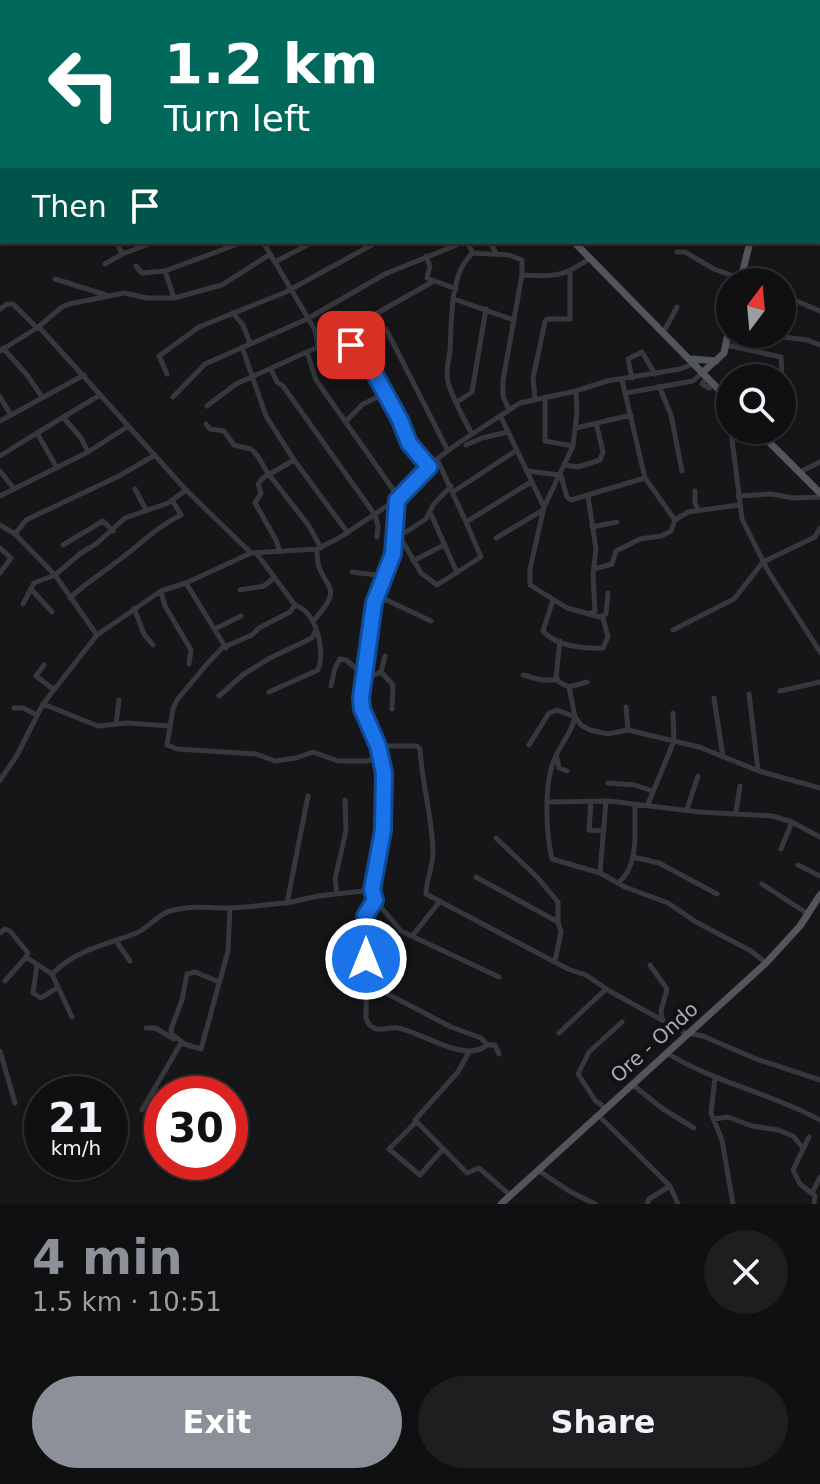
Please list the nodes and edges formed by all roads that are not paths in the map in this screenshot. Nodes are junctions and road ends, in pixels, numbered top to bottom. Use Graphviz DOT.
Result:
graph roads {
  1 [pos="503,0"];
  2 [pos="518,0"];
  3 [pos="117,244"];
  4 [pos="149,244"];
  5 [pos="238,244"];
  6 [pos="264,244"];
  7 [pos="309,244"];
  8 [pos="373,244"];
  9 [pos="460,244"];
  10 [pos="467,244"];
  11 [pos="491,244"];
  12 [pos="578,244"];
  13 [pos="749,244"];
  14 [pos="677,252"];
  15 [pos="125,253"];
  16 [pos="473,253"];
  17 [pos="496,253"];
  18 [pos="269,255"];
  19 [pos="426,256"];
  20 [pos="590,258"];
  21 [pos="275,262"];
  22 [pos="105,264"];
  23 [pos="136,266"];
  24 [pos="743,268"];
  25 [pos="716,270"];
  26 [pos="165,271"];
  27 [pos="570,272"];
  28 [pos="522,275"];
  29 [pos="55,279"];
  30 [pos="432,282"];
  31 [pos="292,289"];
  32 [pos="456,289"];
  33 [pos="111,296"];
  34 [pos="174,298"];
  35 [pos="454,299"];
  36 [pos="796,301"];
  37 [pos="677,307"];
  38 [pos="0,309"];
  39 [pos="486,309"];
  40 [pos="820,311"];
  41 [pos="233,313"];
  42 [pos="307,319"];
  43 [pos="514,320"];
  44 [pos="38,328"];
  45 [pos="386,329"];
  46 [pos="342,333"];
  47 [pos="663,333"];
  48 [pos="317,339"];
  49 [pos="796,339"];
  50 [pos="325,342"];
  51 [pos="250,343"];
  52 [pos="820,345"];
  53 [pos="242,347"];
  54 [pos="724,348"];
  55 [pos="740,348"];
  56 [pos="2,350"];
  57 [pos="307,352"];
  58 [pos="692,362"];
  59 [pos="715,362"];
  60 [pos="781,364"];
  61 [pos="271,369"];
  62 [pos="352,372"];
  63 [pos="167,374"];
  64 [pos="655,374"];
  65 [pos="84,375"];
  66 [pos="251,377"];
  67 [pos="708,377"];
  68 [pos="632,378"];
  69 [pos="622,380"];
  70 [pos="659,386"];
  71 [pos="716,386"];
  72 [pos="576,391"];
  73 [pos="626,393"];
  74 [pos="384,394"];
  75 [pos="100,395"];
  76 [pos="0,397"];
  77 [pos="173,397"];
  78 [pos="545,397"];
  79 [pos="42,398"];
  80 [pos="535,399"];
  81 [pos="457,402"];
  82 [pos="207,406"];
  83 [pos="509,410"];
  84 [pos="11,415"];
  85 [pos="631,415"];
  86 [pos="63,417"];
  87 [pos="501,417"];
  88 [pos="0,421"];
  89 [pos="345,422"];
  90 [pos="596,423"];
  91 [pos="206,424"];
  92 [pos="127,427"];
  93 [pos="576,428"];
  94 [pos="508,432"];
  95 [pos="37,433"];
  96 [pos="472,434"];
  97 [pos="732,444"];
  98 [pos="771,444"];
  99 [pos="466,445"];
  100 [pos="573,446"];
  101 [pos="517,450"];
  102 [pos="448,451"];
  103 [pos="88,452"];
  104 [pos="155,455"];
  105 [pos="0,456"];
  106 [pos="437,459"];
  107 [pos="294,460"];
  108 [pos="820,462"];
  109 [pos="565,465"];
  110 [pos="429,467"];
  111 [pos="57,468"];
  112 [pos="0,471"];
  113 [pos="526,471"];
  114 [pos="682,471"];
  115 [pos="800,472"];
  116 [pos="560,475"];
  117 [pos="270,476"];
  118 [pos="645,478"];
  119 [pos="531,482"];
  120 [pos="14,489"];
  121 [pos="135,489"];
  122 [pos="452,489"];
  123 [pos="186,490"];
  124 [pos="695,491"];
  125 [pos="0,496"];
  126 [pos="588,496"];
  127 [pos="738,496"];
  128 [pos="820,497"];
  129 [pos="398,499"];
  130 [pos="172,500"];
  131 [pos="739,505"];
  132 [pos="544,509"];
  133 [pos="146,510"];
  134 [pos="699,511"];
  135 [pos="430,513"];
  136 [pos="375,515"];
  137 [pos="675,520"];
  138 [pos="466,522"];
  139 [pos="617,522"];
  140 [pos="0,525"];
  141 [pos="592,527"];
  142 [pos="820,528"];
  143 [pos="396,530"];
  144 [pos="113,531"];
  145 [pos="348,533"];
  146 [pos="15,534"];
  147 [pos="377,537"];
  148 [pos="496,538"];
  149 [pos="63,545"];
  150 [pos="444,545"];
  151 [pos="0,548"];
  152 [pos="319,550"];
  153 [pos="280,552"];
  154 [pos="254,553"];
  155 [pos="413,561"];
  156 [pos="763,562"];
  157 [pos="594,569"];
  158 [pos="352,572"];
  159 [pos="0,573"];
  160 [pos="421,573"];
  161 [pos="457,573"];
  162 [pos="55,575"];
  163 [pos="384,576"];
  164 [pos="274,578"];
  165 [pos="186,583"];
  166 [pos="418,583"];
  167 [pos="31,589"];
  168 [pos="240,590"];
  169 [pos="161,591"];
  170 [pos="608,593"];
  171 [pos="376,595"];
  172 [pos="70,598"];
  173 [pos="553,600"];
  174 [pos="23,604"];
  175 [pos="295,605"];
  176 [pos="134,608"];
  177 [pos="52,612"];
  178 [pos="588,614"];
  179 [pos="241,616"];
  180 [pos="603,618"];
  181 [pos="313,621"];
  182 [pos="431,621"];
  183 [pos="215,629"];
  184 [pos="673,630"];
  185 [pos="315,631"];
  186 [pos="97,635"];
  187 [pos="560,641"];
  188 [pos="153,645"];
  189 [pos="226,648"];
  190 [pos="820,652"];
  191 [pos="385,656"];
  192 [pos="189,664"];
  193 [pos="44,665"];
  194 [pos="381,672"];
  195 [pos="523,675"];
  196 [pos="363,678"];
  197 [pos="557,680"];
  198 [pos="587,682"];
  199 [pos="820,682"];
  200 [pos="331,686"];
  201 [pos="569,687"];
  202 [pos="54,690"];
  203 [pos="780,691"];
  204 [pos="269,692"];
  205 [pos="749,694"];
  206 [pos="219,696"];
  207 [pos="714,698"];
  208 [pos="119,700"];
  209 [pos="43,704"];
  210 [pos="626,707"];
  211 [pos="14,708"];
  212 [pos="392,709"];
  213 [pos="673,713"];
  214 [pos="37,715"];
  215 [pos="575,717"];
  216 [pos="116,724"];
  217 [pos="581,725"];
  218 [pos="170,726"];
  219 [pos="571,728"];
  220 [pos="628,730"];
  221 [pos="674,741"];
  222 [pos="529,745"];
  223 [pos="378,746"];
  224 [pos="557,753"];
  225 [pos="380,757"];
  226 [pos="723,758"];
  227 [pos="567,771"];
  228 [pos="759,771"];
  229 [pos="698,776"];
  230 [pos="0,780"];
  231 [pos="608,783"];
  232 [pos="740,786"];
  233 [pos="820,788"];
  234 [pos="652,791"];
  235 [pos="308,796"];
  236 [pos="345,800"];
  237 [pos="591,801"];
  238 [pos="606,801"];
  239 [pos="549,802"];
  240 [pos="648,804"];
  241 [pos="635,805"];
  242 [pos="687,809"];
  243 [pos="736,812"];
  244 [pos="792,822"];
  245 [pos="604,831"];
  246 [pos="820,837"];
  247 [pos="496,838"];
  248 [pos="781,849"];
  249 [pos="633,857"];
  250 [pos="798,865"];
  251 [pos="600,873"];
  252 [pos="820,876"];
  253 [pos="476,877"];
  254 [pos="619,882"];
  255 [pos="762,884"];
  256 [pos="372,890"];
  257 [pos="337,894"];
  258 [pos="717,894"];
  259 [pos="820,895"];
  260 [pos="375,900"];
  261 [pos="440,901"];
  262 [pos="287,903"];
  263 [pos="230,908"];
  264 [pos="808,914"];
  265 [pos="558,922"];
  266 [pos="0,933"];
  267 [pos="413,935"];
  268 [pos="120,938"];
  269 [pos="395,950"];
  270 [pos="26,957"];
  271 [pos="366,959"];
  272 [pos="130,961"];
  273 [pos="556,962"];
  274 [pos="766,963"];
  275 [pos="37,965"];
  276 [pos="650,965"];
  277 [pos="52,974"];
  278 [pos="499,977"];
  279 [pos="5,981"];
  280 [pos="219,982"];
  281 [pos="58,987"];
  282 [pos="608,990"];
  283 [pos="367,991"];
  284 [pos="72,1017"];
  285 [pos="662,1019"];
  286 [pos="622,1022"];
  287 [pos="146,1028"];
  288 [pos="559,1033"];
  289 [pos="687,1033"];
  290 [pos="183,1043"];
  291 [pos="487,1045"];
  292 [pos="0,1051"];
  293 [pos="469,1052"];
  294 [pos="666,1053"];
  295 [pos="499,1054"];
  296 [pos="715,1078"];
  297 [pos="820,1080"];
  298 [pos="632,1084"];
  299 [pos="15,1103"];
  300 [pos="605,1108"];
  301 [pos="142,1110"];
  302 [pos="598,1115"];
  303 [pos="713,1119"];
  304 [pos="820,1120"];
  305 [pos="416,1122"];
  306 [pos="694,1128"];
  307 [pos="809,1137"];
  308 [pos="803,1148"];
  309 [pos="443,1149"];
  310 [pos="537,1169"];
  311 [pos="820,1177"];
  312 [pos="670,1186"];
  313 [pos="812,1193"];
  314 [pos="510,1195"];
  315 [pos="501,1204"];
  316 [pos="595,1204"];
  317 [pos="647,1204"];
  318 [pos="678,1204"];
  319 [pos="733,1204"];
  320 [pos="814,1204"];
  1 -- 2 [label="street"];
  3 -- 15 [label="street"];
  4 -- 15 [label="street"];
  5 -- 26 [label="street"];
  6 -- 18 [label="street"];
  7 -- 21 [label="street"];
  8 -- 31 [label="street"];
  9 -- 19 [label="street"];
  10 -- 16 [label="street"];
  11 -- 17 [label="street"];
  12 -- 20 [label="main road"];
  13 -- 24 [label="main road"];
  14 -- 25 [label="street"];
  15 -- 22 [label="street"];
  16 -- 17 [label="street"];
  16 -- 32 [label="street"];
  17 -- 28 [label="street"];
  18 -- 21 [label="street"];
  18 -- 34 [label="street"];
  19 -- 30 [label="street"];
  19 -- 42 [label="street"];
  20 -- 27 [label="street"];
  20 -- 47 [label="main road"];
  21 -- 31 [label="street"];
  23 -- 26 [label="street"];
  26 -- 34 [label="street"];
  27 -- 28 [label="street"];
  27 -- 80 [label="street"];
  28 -- 43 [label="street"];
  29 -- 33 [label="street"];
  30 -- 32 [label="street"];
  30 -- 46 [label="street"];
  31 -- 41 [label="street"];
  31 -- 42 [label="street"];
  32 -- 35 [label="street"];
  33 -- 34 [label="street"];
  33 -- 44 [label="street"];
  35 -- 39 [label="street"];
  35 -- 81 [label="street"];
  36 -- 40 [label="street"];
  37 -- 47 [label="street"];
  38 -- 44 [label="street"];
  39 -- 43 [label="street"];
  39 -- 81 [label="street"];
  41 -- 51 [label="street"];
  41 -- 63 [label="street"];
  42 -- 48 [label="street"];
  42 -- 51 [label="street"];
  43 -- 83 [label="street"];
  44 -- 56 [label="street"];
  44 -- 65 [label="street"];
  45 -- 102 [label="street"];
  46 -- 50 [label="street"];
  46 -- 74 [label="street"];
  47 -- 58 [label="main road"];
  48 -- 50 [label="street"];
  48 -- 57 [label="street"];
  49 -- 52 [label="street"];
  50 -- 62 [label="street"];
  51 -- 53 [label="street"];
  53 -- 66 [label="street"];
  53 -- 77 [label="street"];
  54 -- 59 [label="main road"];
  55 -- 60 [label="street"];
  56 -- 79 [label="street"];
  57 -- 61 [label="street"];
  57 -- 89 [label="street"];
  58 -- 59 [label="main road"];
  58 -- 64 [label="street"];
  58 -- 67 [label="main road"];
  59 -- 67 [label="main road"];
  61 -- 66 [label="street"];
  61 -- 136 [label="street"];
  64 -- 68 [label="street"];
  64 -- 68 [label="street"];
  65 -- 75 [label="street"];
  65 -- 79 [label="street"];
  66 -- 82 [label="street"];
  66 -- 107 [label="street"];
  67 -- 70 [label="street"];
  67 -- 71 [label="main road"];
  68 -- 69 [label="street"];
  69 -- 72 [label="street"];
  69 -- 73 [label="street"];
  70 -- 73 [label="street"];
  70 -- 114 [label="street"];
  72 -- 78 [label="street"];
  72 -- 93 [label="street"];
  73 -- 85 [label="street"];
  74 -- 89 [label="street"];
  74 -- 110 [label="street"];
  75 -- 86 [label="street"];
  75 -- 92 [label="street"];
  76 -- 84 [label="street"];
  78 -- 80 [label="street"];
  78 -- 100 [label="street"];
  79 -- 84 [label="street"];
  80 -- 83 [label="street"];
  81 -- 96 [label="street"];
  83 -- 87 [label="street"];
  84 -- 88 [label="street"];
  85 -- 90 [label="street"];
  85 -- 118 [label="street"];
  86 -- 95 [label="street"];
  86 -- 103 [label="street"];
  87 -- 94 [label="street"];
  87 -- 96 [label="street"];
  89 -- 129 [label="street"];
  90 -- 93 [label="street"];
  90 -- 109 [label="street"];
  91 -- 117 [label="street"];
  92 -- 103 [label="street"];
  92 -- 104 [label="street"];
  93 -- 100 [label="street"];
  94 -- 99 [label="street"];
  94 -- 101 [label="street"];
  95 -- 105 [label="street"];
  95 -- 111 [label="street"];
  96 -- 102 [label="street"];
  97 -- 127 [label="street"];
  98 -- 115 [label="main road"];
  100 -- 109 [label="street"];
  101 -- 113 [label="street"];
  101 -- 122 [label="street"];
  102 -- 106 [label="street"];
  103 -- 111 [label="street"];
  104 -- 123 [label="street"];
  104 -- 146 [label="street"];
  106 -- 110 [label="street"];
  106 -- 122 [label="street"];
  107 -- 117 [label="street"];
  107 -- 145 [label="street"];
  108 -- 115 [label="street"];
  109 -- 116 [label="street"];
  110 -- 129 [label="street"];
  111 -- 120 [label="street"];
  112 -- 120 [label="street"];
  113 -- 116 [label="street"];
  113 -- 119 [label="street"];
  115 -- 128 [label="main road"];
  116 -- 126 [label="street"];
  116 -- 132 [label="street"];
  117 -- 152 [label="street"];
  117 -- 153 [label="street"];
  118 -- 126 [label="street"];
  118 -- 137 [label="street"];
  119 -- 132 [label="street"];
  119 -- 138 [label="street"];
  120 -- 125 [label="street"];
  121 -- 133 [label="street"];
  122 -- 135 [label="street"];
  122 -- 138 [label="street"];
  123 -- 130 [label="street"];
  123 -- 154 [label="street"];
  124 -- 134 [label="street"];
  126 -- 141 [label="street"];
  127 -- 128 [label="street"];
  127 -- 131 [label="street"];
  129 -- 136 [label="street"];
  129 -- 143 [label="street"];
  130 -- 133 [label="street"];
  130 -- 172 [label="street"];
  131 -- 134 [label="street"];
  131 -- 156 [label="street"];
  132 -- 148 [label="street"];
  132 -- 173 [label="street"];
  133 -- 144 [label="street"];
  134 -- 137 [label="street"];
  135 -- 143 [label="street"];
  135 -- 150 [label="street"];
  136 -- 145 [label="street"];
  136 -- 147 [label="street"];
  137 -- 157 [label="street"];
  138 -- 161 [label="street"];
  139 -- 141 [label="street"];
  140 -- 146 [label="street"];
  141 -- 157 [label="street"];
  142 -- 156 [label="street"];
  143 -- 155 [label="street"];
  143 -- 163 [label="street"];
  144 -- 149 [label="street"];
  144 -- 162 [label="street"];
  145 -- 152 [label="street"];
  146 -- 162 [label="street"];
  150 -- 155 [label="street"];
  150 -- 161 [label="street"];
  151 -- 159 [label="street"];
  152 -- 153 [label="street"];
  152 -- 181 [label="street"];
  153 -- 154 [label="street"];
  154 -- 164 [label="street"];
  154 -- 165 [label="street"];
  155 -- 160 [label="street"];
  156 -- 184 [label="street"];
  156 -- 190 [label="street"];
  157 -- 178 [label="street"];
  158 -- 163 [label="street"];
  160 -- 161 [label="street"];
  160 -- 166 [label="street"];
  162 -- 167 [label="street"];
  162 -- 172 [label="street"];
  163 -- 171 [label="street"];
  164 -- 168 [label="street"];
  164 -- 175 [label="street"];
  165 -- 169 [label="street"];
  165 -- 183 [label="street"];
  167 -- 174 [label="street"];
  167 -- 177 [label="street"];
  169 -- 176 [label="street"];
  169 -- 192 [label="street"];
  170 -- 180 [label="street"];
  171 -- 182 [label="street"];
  171 -- 196 [label="street"];
  172 -- 186 [label="street"];
  173 -- 178 [label="street"];
  173 -- 187 [label="street"];
  175 -- 181 [label="street"];
  175 -- 189 [label="street"];
  176 -- 186 [label="street"];
  176 -- 188 [label="street"];
  178 -- 180 [label="street"];
  179 -- 183 [label="street"];
  180 -- 187 [label="street"];
  181 -- 185 [label="street"];
  183 -- 189 [label="street"];
  185 -- 204 [label="street"];
  185 -- 206 [label="street"];
  186 -- 202 [label="street"];
  187 -- 197 [label="street"];
  189 -- 218 [label="street"];
  191 -- 194 [label="street"];
  193 -- 202 [label="street"];
  194 -- 196 [label="street"];
  194 -- 212 [label="street"];
  195 -- 197 [label="street"];
  196 -- 200 [label="street"];
  196 -- 223 [label="street"];
  197 -- 201 [label="street"];
  198 -- 201 [label="street"];
  199 -- 203 [label="street"];
  201 -- 215 [label="street"];
  202 -- 209 [label="street"];
  205 -- 228 [label="street"];
  207 -- 226 [label="street"];
  208 -- 216 [label="street"];
  209 -- 214 [label="street"];
  209 -- 216 [label="street"];
  210 -- 220 [label="street"];
  211 -- 214 [label="street"];
  213 -- 221 [label="street"];
  214 -- 230 [label="street"];
  215 -- 217 [label="street"];
  215 -- 219 [label="street"];
  215 -- 222 [label="street"];
  216 -- 218 [label="street"];
  217 -- 219 [label="street"];
  217 -- 220 [label="street"];
  218 -- 225 [label="street"];
  219 -- 224 [label="street"];
  220 -- 221 [label="street"];
  221 -- 226 [label="street"];
  221 -- 234 [label="street"];
  223 -- 225 [label="street"];
  223 -- 261 [label="street"];
  224 -- 227 [label="street"];
  224 -- 239 [label="street"];
  225 -- 256 [label="street"];
  226 -- 228 [label="street"];
  228 -- 233 [label="street"];
  229 -- 242 [label="street"];
  231 -- 234 [label="street"];
  232 -- 243 [label="street"];
  234 -- 240 [label="street"];
  235 -- 262 [label="street"];
  236 -- 257 [label="street"];
  237 -- 238 [label="street"];
  237 -- 239 [label="street"];
  237 -- 245 [label="street"];
  238 -- 241 [label="street"];
  238 -- 245 [label="street"];
  239 -- 251 [label="street"];
  240 -- 241 [label="street"];
  240 -- 242 [label="street"];
  241 -- 249 [label="street"];
  242 -- 243 [label="street"];
  243 -- 244 [label="street"];
  244 -- 246 [label="street"];
  244 -- 248 [label="street"];
  245 -- 251 [label="street"];
  247 -- 265 [label="street"];
  249 -- 254 [label="street"];
  249 -- 258 [label="street"];
  250 -- 252 [label="street"];
  251 -- 254 [label="street"];
  253 -- 265 [label="street"];
  254 -- 274 [label="street"];
  255 -- 264 [label="street"];
  256 -- 257 [label="street"];
  256 -- 260 [label="street"];
  257 -- 262 [label="street"];
  259 -- 264 [label="main road, Ore - Ondo"];
  260 -- 267 [label="street"];
  260 -- 271 [label="street"];
  261 -- 267 [label="street"];
  261 -- 273 [label="street"];
  262 -- 263 [label="street"];
  263 -- 268 [label="street"];
  263 -- 280 [label="street"];
  264 -- 274 [label="main road, Ore - Ondo"];
  265 -- 273 [label="street"];
  266 -- 270 [label="street"];
  267 -- 278 [label="street"];
  268 -- 272 [label="street"];
  268 -- 277 [label="street"];
  269 -- 271 [label="street"];
  270 -- 275 [label="street"];
  270 -- 279 [label="street"];
  271 -- 283 [label="street"];
  273 -- 282 [label="street"];
  274 -- 289 [label="main road, Ore - Ondo"];
  275 -- 277 [label="street"];
  275 -- 281 [label="street"];
  276 -- 285 [label="street"];
  277 -- 281 [label="street"];
  280 -- 290 [label="street"];
  280 -- 290 [label="street"];
  281 -- 284 [label="street"];
  282 -- 285 [label="street"];
  282 -- 288 [label="street"];
  283 -- 291 [label="street"];
  283 -- 293 [label="street"];
  285 -- 289 [label="street"];
  286 -- 300 [label="street"];
  287 -- 290 [label="street"];
  289 -- 294 [label="main road, Ore - Ondo"];
  289 -- 297 [label="street"];
  290 -- 301 [label="street"];
  291 -- 293 [label="street"];
  291 -- 295 [label="street"];
  292 -- 299 [label="street"];
  293 -- 305 [label="street"];
  294 -- 296 [label="street"];
  294 -- 298 [label="main road, Ore - Ondo"];
  296 -- 303 [label="street"];
  296 -- 304 [label="street"];
  298 -- 300 [label="main road, Ore - Ondo"];
  298 -- 306 [label="street"];
  300 -- 302 [label="main road, Ore - Ondo"];
  302 -- 310 [label="main road, Ore - Ondo"];
  302 -- 312 [label="street"];
  303 -- 308 [label="street"];
  303 -- 319 [label="street"];
  305 -- 309 [label="street"];
  305 -- 309 [label="street"];
  307 -- 308 [label="street"];
  308 -- 313 [label="street"];
  309 -- 314 [label="street"];
  310 -- 314 [label="main road, Ore - Ondo"];
  310 -- 316 [label="street"];
  311 -- 313 [label="street"];
  312 -- 317 [label="street"];
  312 -- 318 [label="street"];
  313 -- 320 [label="street"];
  314 -- 315 [label="main road, Ore - Ondo"];
}
